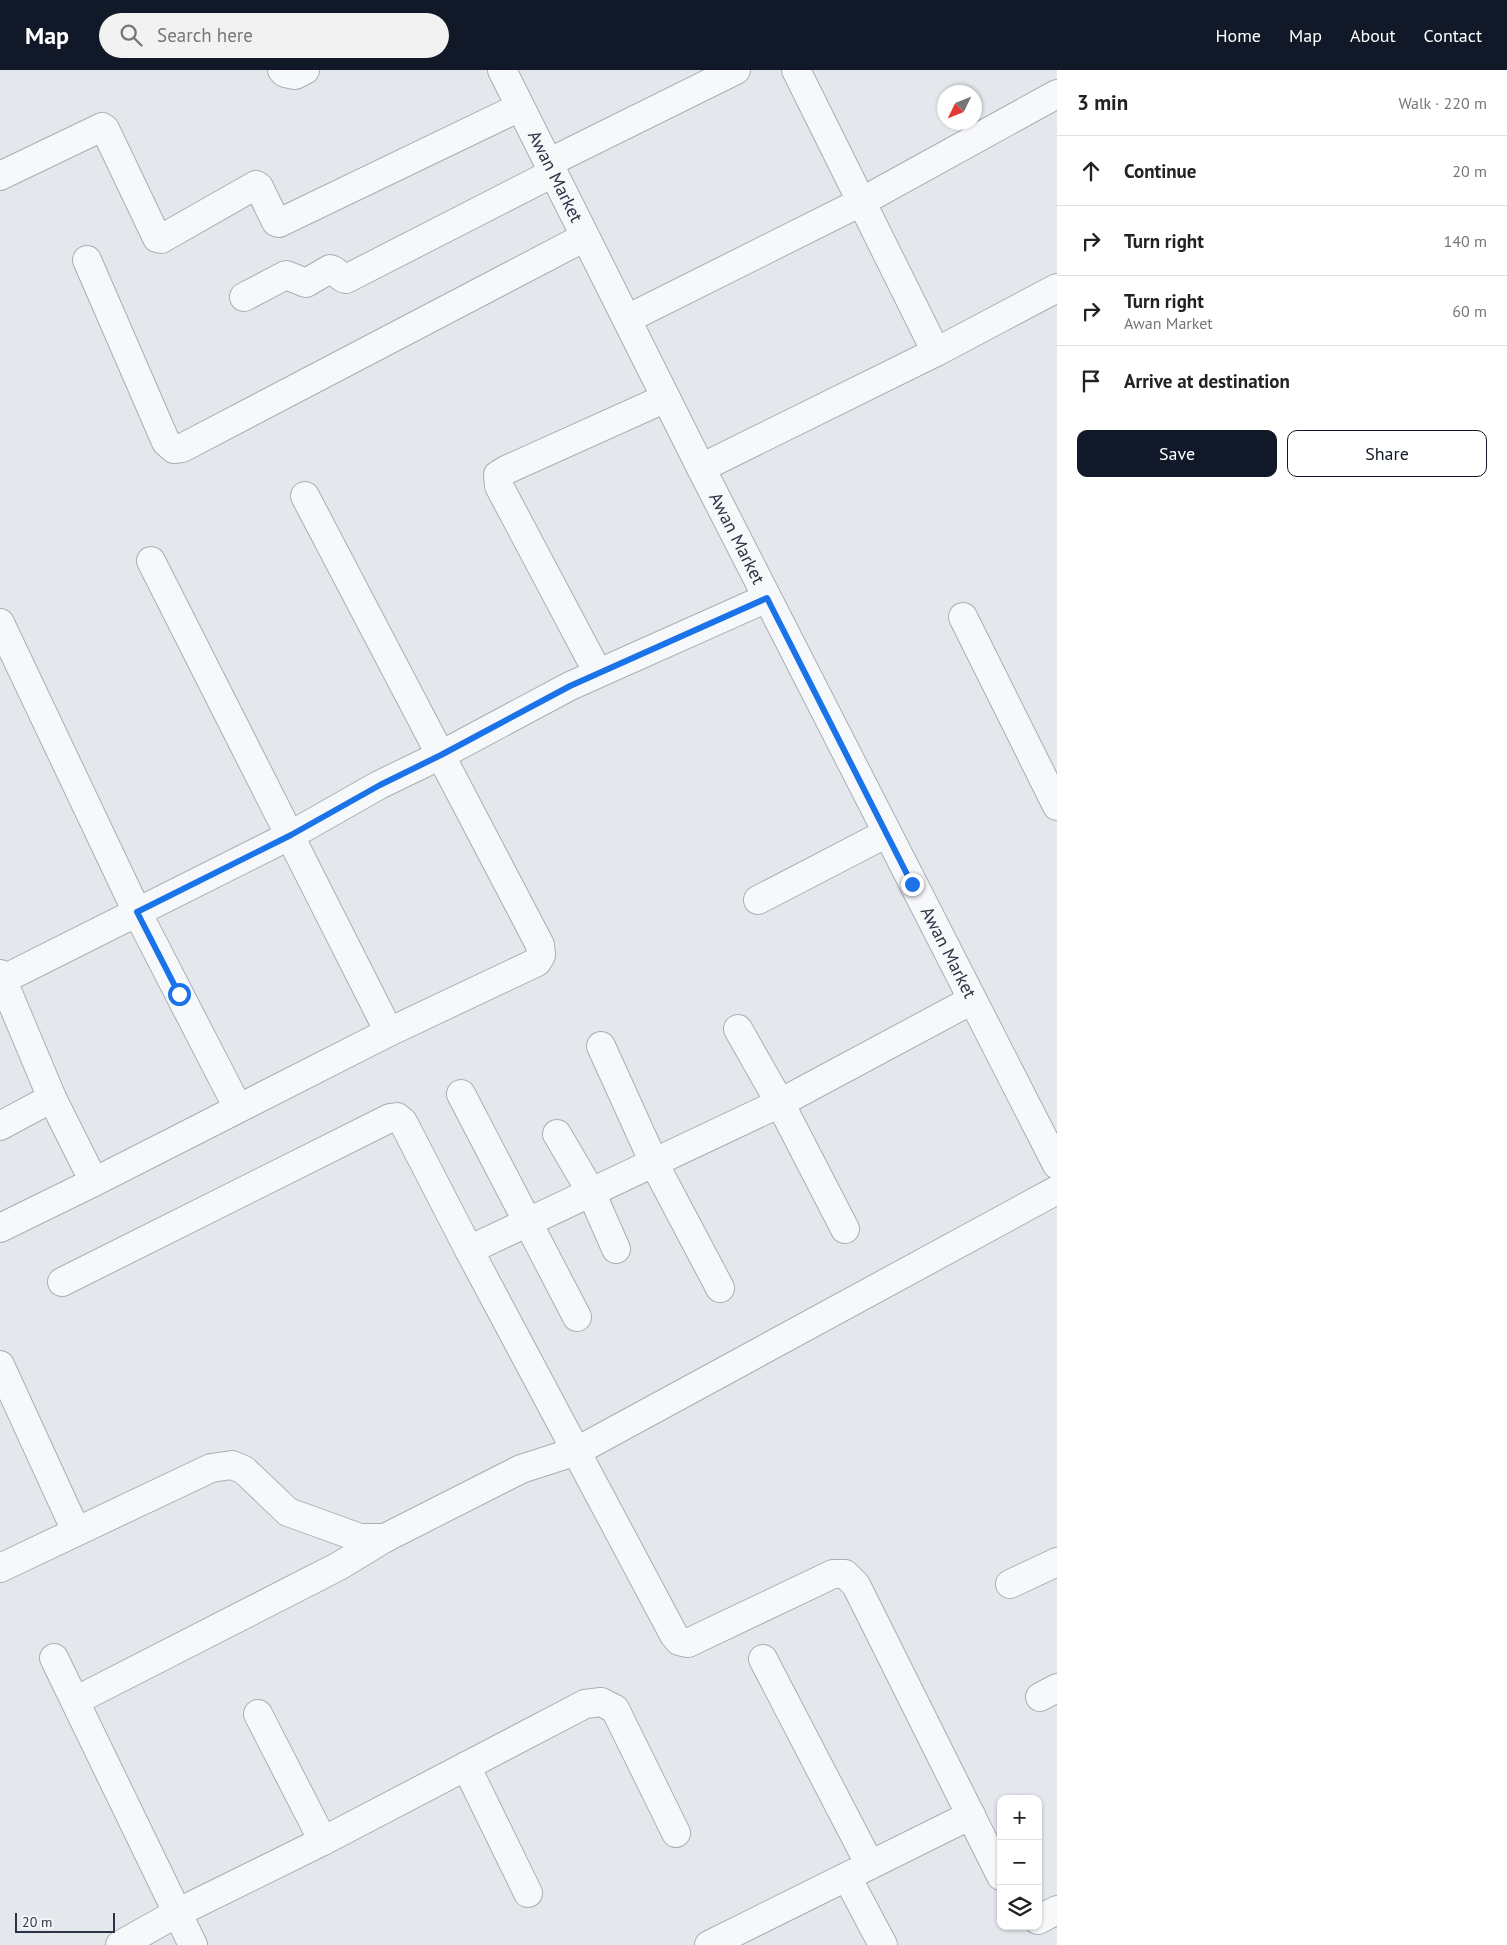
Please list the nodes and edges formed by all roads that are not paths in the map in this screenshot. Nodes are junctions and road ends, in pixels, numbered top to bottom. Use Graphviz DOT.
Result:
graph roads {
  1 [pos="282,70"];
  2 [pos="305,70"];
  3 [pos="502,70"];
  4 [pos="736,70"];
  5 [pos="796,70"];
  6 [pos="1057,94"];
  7 [pos="520,107"];
  8 [pos="551,168"];
  9 [pos="0,176"];
  10 [pos="861,202"];
  11 [pos="586,237"];
  12 [pos="86,260"];
  13 [pos="1057,288"];
  14 [pos="244,298"];
  15 [pos="627,320"];
  16 [pos="936,352"];
  17 [pos="666,398"];
  18 [pos="701,468"];
  19 [pos="305,496"];
  20 [pos="151,561"];
  21 [pos="767,598"];
  22 [pos="963,617"];
  23 [pos="1,625"];
  24 [pos="598,673"];
  25 [pos="441,755"];
  26 [pos="1057,806"];
  27 [pos="887,833"];
  28 [pos="291,835"];
  29 [pos="758,900"];
  30 [pos="137,912"];
  31 [pos="1,978"];
  32 [pos="972,1000"];
  33 [pos="738,1029"];
  34 [pos="388,1032"];
  35 [pos="601,1046"];
  36 [pos="461,1094"];
  37 [pos="52,1098"];
  38 [pos="780,1103"];
  39 [pos="238,1108"];
  40 [pos="0,1126"];
  41 [pos="557,1134"];
  42 [pos="654,1163"];
  43 [pos="1057,1165"];
  44 [pos="94,1182"];
  45 [pos="1057,1190"];
  46 [pos="591,1192"];
  47 [pos="528,1222"];
  48 [pos="0,1228"];
  49 [pos="845,1229"];
  50 [pos="616,1249"];
  51 [pos="469,1250"];
  52 [pos="62,1282"];
  53 [pos="720,1288"];
  54 [pos="577,1317"];
  55 [pos="0,1365"];
  56 [pos="577,1451"];
  57 [pos="76,1532"];
  58 [pos="385,1538"];
  59 [pos="1057,1562"];
  60 [pos="0,1568"];
  61 [pos="1010,1584"];
  62 [pos="54,1658"];
  63 [pos="763,1659"];
  64 [pos="74,1701"];
  65 [pos="258,1714"];
  66 [pos="466,1766"];
  67 [pos="970,1815"];
  68 [pos="676,1833"];
  69 [pos="323,1841"];
  70 [pos="997,1868"];
  71 [pos="859,1871"];
  72 [pos="528,1893"];
  73 [pos="1057,1910"];
  74 [pos="177,1913"];
  75 [pos="1042,1918"];
  76 [pos="120,1945"];
  77 [pos="193,1945"];
  78 [pos="709,1945"];
  79 [pos="883,1945"];
  1 -- 2 [label="street"];
  3 -- 7 [label="street, Awan Market"];
  4 -- 8 [label="street"];
  5 -- 10 [label="street"];
  6 -- 10 [label="street"];
  7 -- 8 [label="street, Awan Market"];
  7 -- 9 [label="street"];
  8 -- 11 [label="street, Awan Market"];
  8 -- 14 [label="street"];
  10 -- 15 [label="street"];
  10 -- 16 [label="street"];
  11 -- 12 [label="street"];
  11 -- 15 [label="street, Awan Market"];
  13 -- 16 [label="street"];
  15 -- 17 [label="street, Awan Market"];
  16 -- 18 [label="street"];
  17 -- 18 [label="street, Awan Market"];
  17 -- 24 [label="street"];
  18 -- 21 [label="street, Awan Market"];
  19 -- 25 [label="street"];
  20 -- 28 [label="street"];
  21 -- 24 [label="street"];
  21 -- 27 [label="street, Awan Market"];
  22 -- 26 [label="street"];
  23 -- 30 [label="street"];
  24 -- 25 [label="street"];
  25 -- 28 [label="street"];
  25 -- 34 [label="street"];
  27 -- 29 [label="street"];
  27 -- 32 [label="street, Awan Market"];
  28 -- 30 [label="street"];
  28 -- 34 [label="street"];
  30 -- 31 [label="street"];
  30 -- 39 [label="street"];
  31 -- 37 [label="street"];
  32 -- 38 [label="street"];
  32 -- 43 [label="street, Awan Market"];
  33 -- 38 [label="street"];
  34 -- 39 [label="street"];
  35 -- 42 [label="street"];
  36 -- 47 [label="street"];
  37 -- 40 [label="street"];
  37 -- 44 [label="street"];
  38 -- 42 [label="street"];
  38 -- 49 [label="street"];
  39 -- 44 [label="street"];
  41 -- 46 [label="street"];
  42 -- 46 [label="street"];
  42 -- 53 [label="street"];
  44 -- 48 [label="street"];
  45 -- 56 [label="street"];
  46 -- 47 [label="street"];
  46 -- 50 [label="street"];
  47 -- 51 [label="street"];
  47 -- 54 [label="street"];
  51 -- 52 [label="street"];
  51 -- 56 [label="street"];
  55 -- 57 [label="street"];
  56 -- 58 [label="street"];
  56 -- 67 [label="street"];
  57 -- 58 [label="street"];
  57 -- 60 [label="street"];
  58 -- 64 [label="street"];
  59 -- 61 [label="street"];
  62 -- 64 [label="street"];
  63 -- 71 [label="street"];
  64 -- 74 [label="street"];
  65 -- 69 [label="street"];
  66 -- 68 [label="street"];
  66 -- 69 [label="street"];
  66 -- 72 [label="street"];
  67 -- 70 [label="street"];
  67 -- 71 [label="street"];
  69 -- 74 [label="street"];
  71 -- 78 [label="street"];
  71 -- 79 [label="street"];
  73 -- 75 [label="street"];
  74 -- 76 [label="street"];
  74 -- 77 [label="street"];
}
